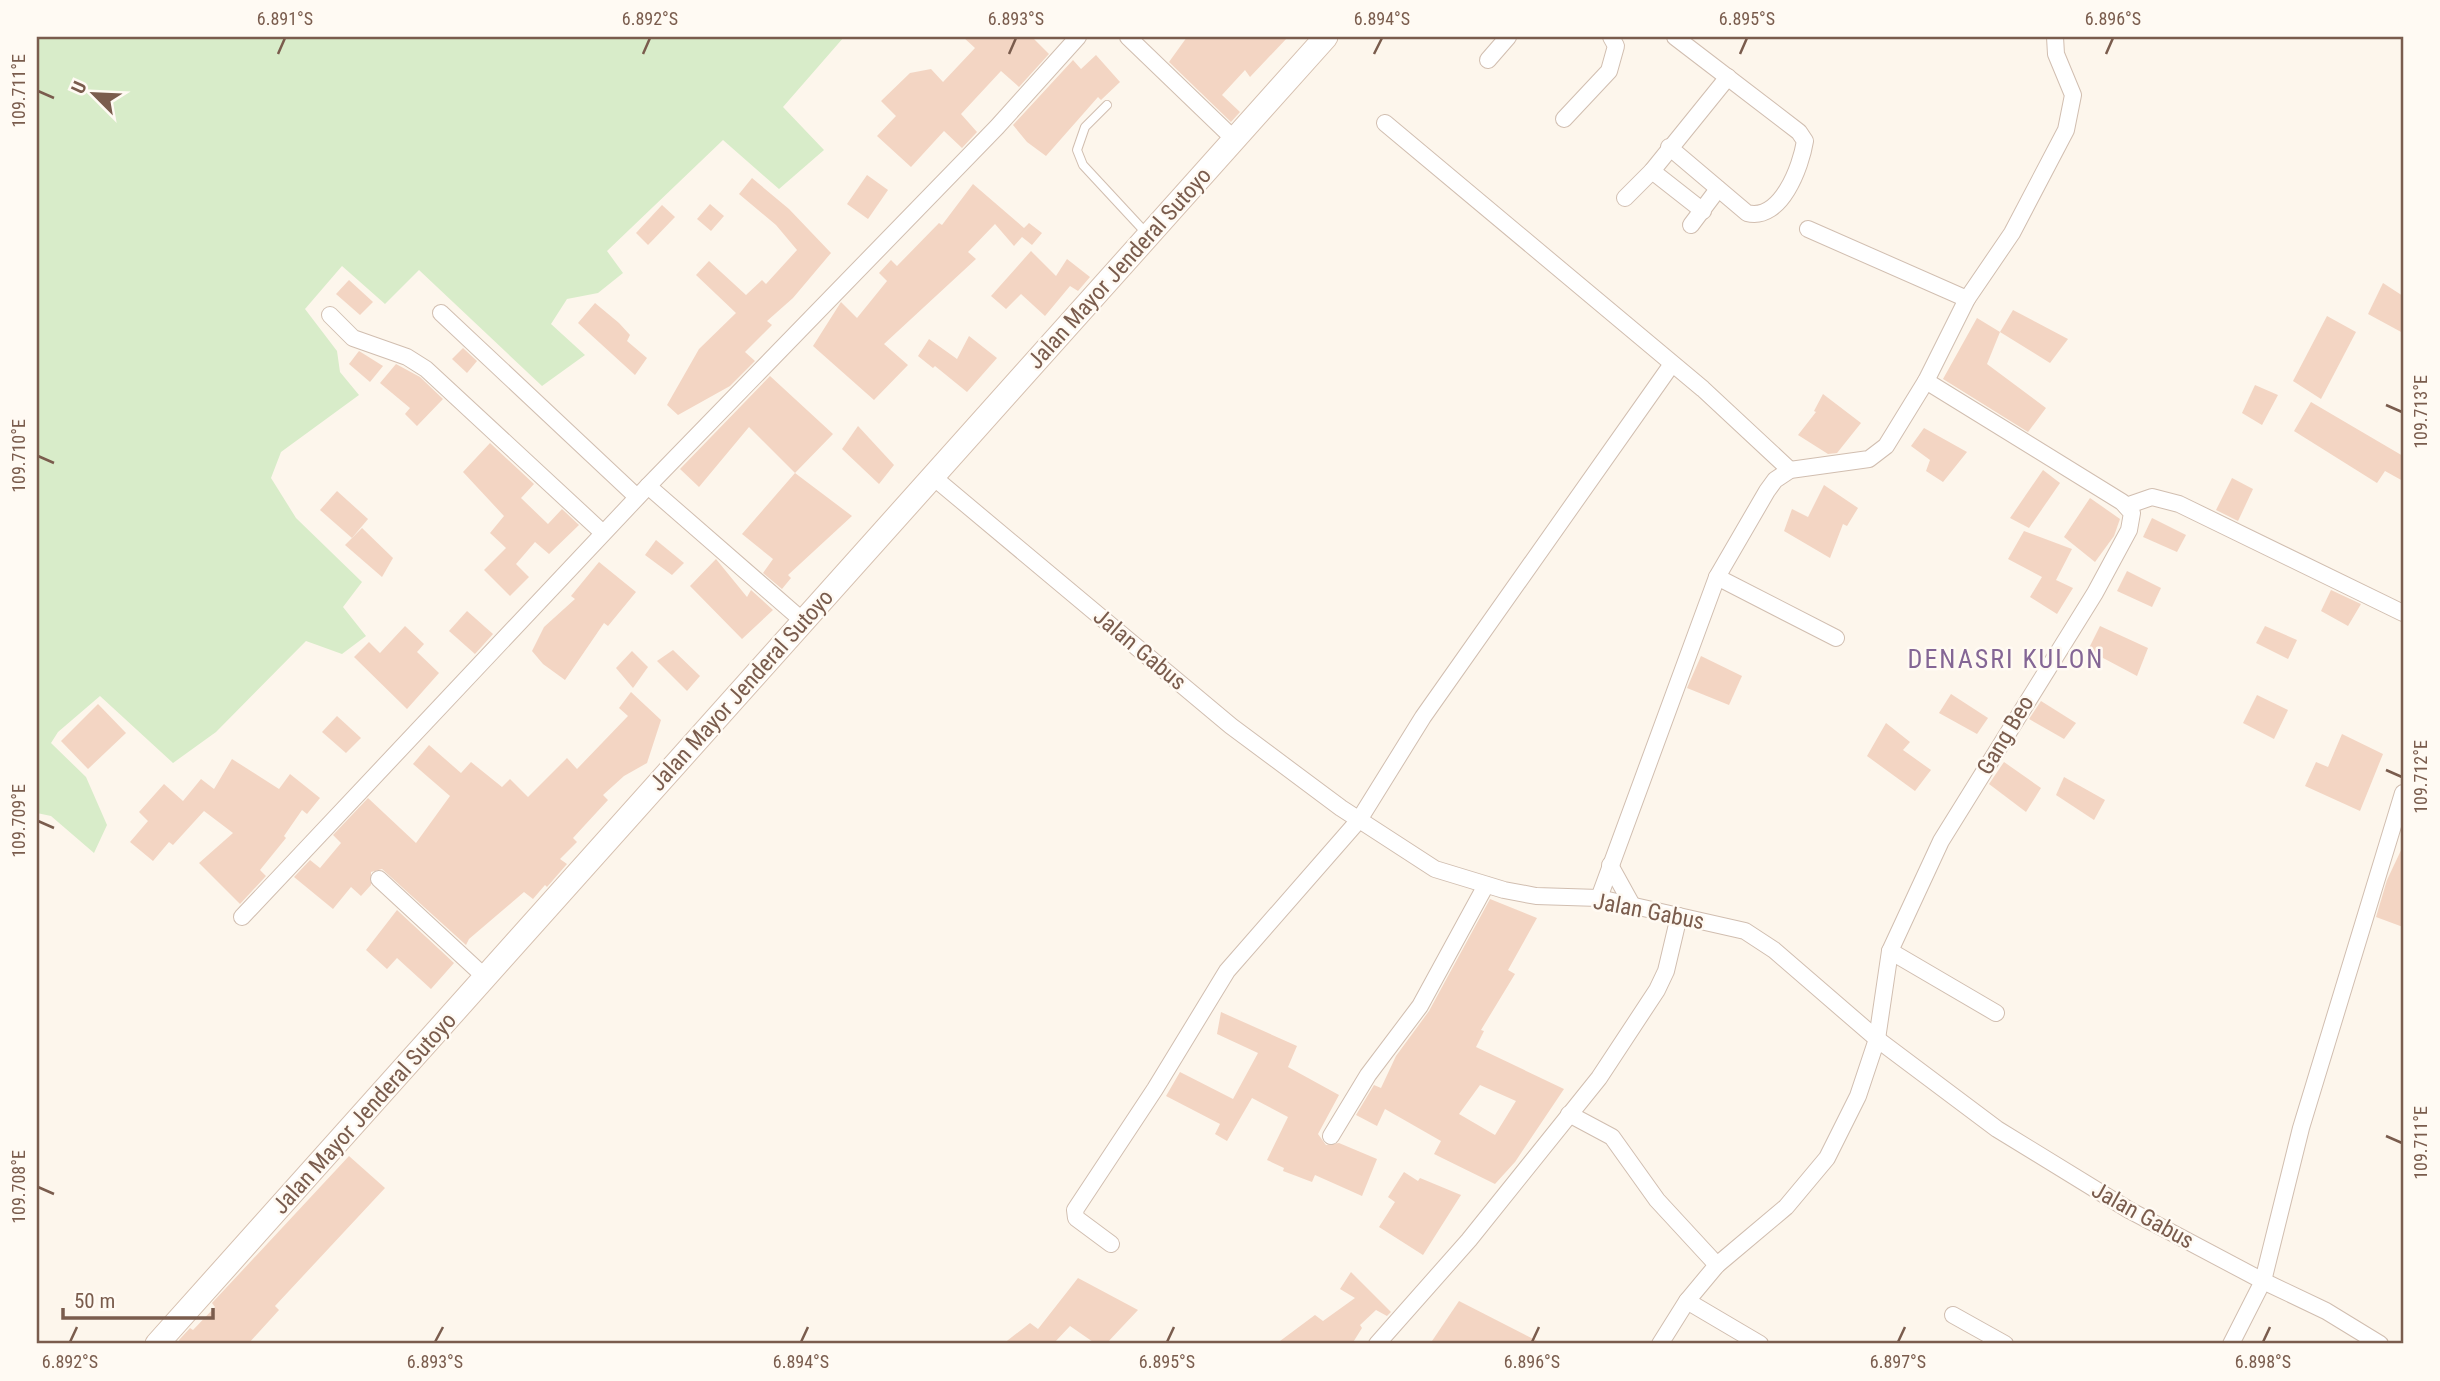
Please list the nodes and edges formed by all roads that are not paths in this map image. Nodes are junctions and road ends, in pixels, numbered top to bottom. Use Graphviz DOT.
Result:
graph roads {
  1 [pos="1078,37"];
  2 [pos="1128,37"];
  3 [pos="1326,37"];
  4 [pos="1508,37"];
  5 [pos="1611,37"];
  6 [pos="1675,37"];
  7 [pos="2055,37"];
  8 [pos="1489,60"];
  9 [pos="1728,77"];
  10 [pos="1107,105"];
  11 [pos="1564,119"];
  12 [pos="1385,123"];
  13 [pos="1229,147"];
  14 [pos="1668,147"];
  15 [pos="1652,171"];
  16 [pos="1718,189"];
  17 [pos="1625,198"];
  18 [pos="1703,211"];
  19 [pos="1691,225"];
  20 [pos="1808,229"];
  21 [pos="1147,234"];
  22 [pos="1966,299"];
  23 [pos="441,313"];
  24 [pos="330,315"];
  25 [pos="1672,364"];
  26 [pos="1926,381"];
  27 [pos="1790,470"];
  28 [pos="932,476"];
  29 [pos="642,491"];
  30 [pos="2126,506"];
  31 [pos="603,533"];
  32 [pos="1717,577"];
  33 [pos="2403,613"];
  34 [pos="803,621"];
  35 [pos="1836,638"];
  36 [pos="2403,793"];
  37 [pos="1351,814"];
  38 [pos="1609,865"];
  39 [pos="379,879"];
  40 [pos="1486,885"];
  41 [pos="1599,898"];
  42 [pos="1631,903"];
  43 [pos="1679,916"];
  44 [pos="242,917"];
  45 [pos="1890,951"];
  46 [pos="485,977"];
  47 [pos="1996,1013"];
  48 [pos="1877,1039"];
  49 [pos="1569,1114"];
  50 [pos="1331,1136"];
  51 [pos="1111,1244"];
  52 [pos="1717,1265"];
  53 [pos="2263,1281"];
  54 [pos="1688,1301"];
  55 [pos="1952,1315"];
  56 [pos="157,1344"];
  57 [pos="1377,1344"];
  58 [pos="1660,1344"];
  59 [pos="1760,1344"];
  60 [pos="2005,1344"];
  61 [pos="2231,1344"];
  62 [pos="2380,1344"];
  1 -- 29 [label="street"];
  2 -- 13 [label="street"];
  3 -- 13 [label="main road, Jalan Mayor Jenderal Sutoyo"];
  4 -- 8 [label="street"];
  5 -- 11 [label="street"];
  6 -- 9 [label="street"];
  7 -- 22 [label="street"];
  9 -- 14 [label="street"];
  9 -- 16 [label="street"];
  10 -- 21 [label="lane"];
  12 -- 25 [label="street"];
  13 -- 21 [label="main road, Jalan Mayor Jenderal Sutoyo"];
  14 -- 15 [label="street"];
  14 -- 16 [label="street"];
  15 -- 17 [label="street"];
  15 -- 18 [label="street"];
  16 -- 18 [label="street"];
  18 -- 19 [label="street"];
  20 -- 22 [label="street"];
  21 -- 28 [label="main road, Jalan Mayor Jenderal Sutoyo"];
  22 -- 26 [label="street"];
  23 -- 29 [label="street"];
  24 -- 31 [label="street"];
  25 -- 27 [label="street"];
  25 -- 37 [label="street"];
  26 -- 27 [label="street"];
  26 -- 30 [label="street"];
  27 -- 32 [label="street"];
  28 -- 34 [label="main road, Jalan Mayor Jenderal Sutoyo"];
  28 -- 37 [label="street, Jalan Gabus"];
  29 -- 31 [label="street"];
  29 -- 34 [label="street"];
  30 -- 33 [label="street"];
  30 -- 45 [label="street, Gang Beo"];
  31 -- 44 [label="street"];
  32 -- 35 [label="street"];
  32 -- 38 [label="street"];
  34 -- 46 [label="main road, Jalan Mayor Jenderal Sutoyo"];
  36 -- 53 [label="street"];
  37 -- 40 [label="street, Jalan Gabus"];
  37 -- 51 [label="street"];
  38 -- 41 [label="street"];
  38 -- 42 [label="street"];
  39 -- 46 [label="street"];
  40 -- 41 [label="street, Jalan Gabus"];
  40 -- 50 [label="street"];
  41 -- 42 [label="street, Jalan Gabus"];
  42 -- 43 [label="street, Jalan Gabus"];
  43 -- 48 [label="street, Jalan Gabus"];
  43 -- 49 [label="street"];
  45 -- 47 [label="street"];
  45 -- 48 [label="street, Gang Beo"];
  46 -- 56 [label="main road, Jalan Mayor Jenderal Sutoyo"];
  48 -- 52 [label="street, Gang Beo"];
  48 -- 53 [label="street, Jalan Gabus"];
  49 -- 52 [label="street"];
  49 -- 57 [label="street"];
  52 -- 54 [label="street, Gang Beo"];
  53 -- 61 [label="street"];
  53 -- 62 [label="street, Jalan Gabus"];
  54 -- 58 [label="street, Gang Beo"];
  54 -- 59 [label="street"];
  55 -- 60 [label="street"];
}
